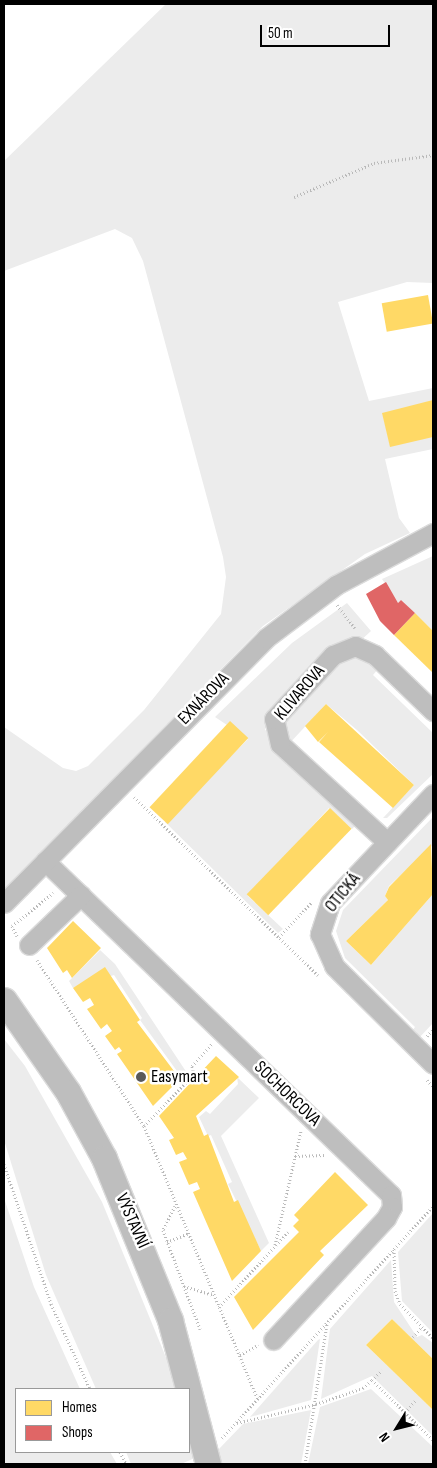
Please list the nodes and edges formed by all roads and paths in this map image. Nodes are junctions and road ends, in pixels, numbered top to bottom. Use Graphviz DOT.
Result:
graph roads {
  1 [pos="433,155"];
  2 [pos="294,197"];
  3 [pos="433,533"];
  4 [pos="344,600"];
  5 [pos="337,605"];
  6 [pos="330,610"];
  7 [pos="358,631"];
  8 [pos="433,711"];
  9 [pos="128,791"];
  10 [pos="433,794"];
  11 [pos="388,842"];
  12 [pos="45,861"];
  13 [pos="53,893"];
  14 [pos="82,895"];
  15 [pos="4,903"];
  16 [pos="28,947"];
  17 [pos="326,983"];
  18 [pos="4,1000"];
  19 [pos="208,1037"];
  20 [pos="214,1042"];
  21 [pos="219,1048"];
  22 [pos="428,1070"];
  23 [pos="433,1087"];
  24 [pos="295,1122"];
  25 [pos="144,1126"];
  26 [pos="302,1128"];
  27 [pos="308,1135"];
  28 [pos="321,1148"];
  29 [pos="295,1156"];
  30 [pos="4,1164"];
  31 [pos="175,1206"];
  32 [pos="433,1206"];
  33 [pos="288,1232"];
  34 [pos="187,1234"];
  35 [pos="167,1242"];
  36 [pos="275,1245"];
  37 [pos="394,1249"];
  38 [pos="183,1286"];
  39 [pos="214,1295"];
  40 [pos="219,1307"];
  41 [pos="327,1323"];
  42 [pos="421,1328"];
  43 [pos="200,1329"];
  44 [pos="412,1337"];
  45 [pos="433,1338"];
  46 [pos="267,1340"];
  47 [pos="240,1355"];
  48 [pos="382,1370"];
  49 [pos="372,1380"];
  50 [pos="90,1388"];
  51 [pos="258,1400"];
  52 [pos="415,1401"];
  53 [pos="316,1404"];
  54 [pos="405,1412"];
  55 [pos="236,1423"];
  56 [pos="433,1440"];
  57 [pos="212,1454"];
  58 [pos="305,1464"];
  1 -- 2 [label="path"];
  3 -- 12 [label="street, EXNÁROVA"];
  4 -- 5 [label="path"];
  5 -- 6 [label="path"];
  5 -- 7 [label="path"];
  8 -- 11 [label="street, KLIVAROVA"];
  9 -- 17 [label="path"];
  10 -- 11 [label="street, OTICKÁ"];
  11 -- 22 [label="street, OTICKÁ"];
  12 -- 14 [label="street, SOCHORCOVA"];
  12 -- 15 [label="street, EXNÁROVA"];
  13 -- 16 [label="path"];
  14 -- 16 [label="street"];
  14 -- 46 [label="street, SOCHORCOVA"];
  16 -- 25 [label="path"];
  18 -- 57 [label="main road, VÝSTAVNÍ"];
  19 -- 20 [label="path"];
  20 -- 21 [label="path"];
  20 -- 25 [label="path"];
  22 -- 23 [label="path"];
  24 -- 26 [label="path"];
  25 -- 31 [label="path"];
  26 -- 27 [label="path"];
  26 -- 29 [label="path"];
  28 -- 29 [label="path"];
  29 -- 36 [label="path"];
  30 -- 50 [label="path"];
  31 -- 34 [label="path"];
  31 -- 35 [label="path"];
  32 -- 37 [label="path"];
  33 -- 36 [label="path"];
  34 -- 35 [label="path"];
  34 -- 39 [label="path"];
  35 -- 38 [label="path"];
  36 -- 40 [label="path"];
  37 -- 41 [label="path"];
  37 -- 42 [label="path"];
  38 -- 39 [label="path"];
  38 -- 43 [label="path"];
  39 -- 40 [label="path"];
  40 -- 47 [label="path"];
  41 -- 51 [label="path"];
  41 -- 53 [label="path"];
  42 -- 44 [label="path"];
  42 -- 45 [label="path"];
  46 -- 47 [label="path"];
  47 -- 51 [label="path"];
  48 -- 49 [label="path"];
  49 -- 53 [label="path"];
  49 -- 54 [label="path"];
  51 -- 55 [label="path"];
  52 -- 54 [label="path"];
  53 -- 55 [label="path"];
  53 -- 58 [label="path"];
  54 -- 56 [label="path"];
  55 -- 57 [label="path"];
}
